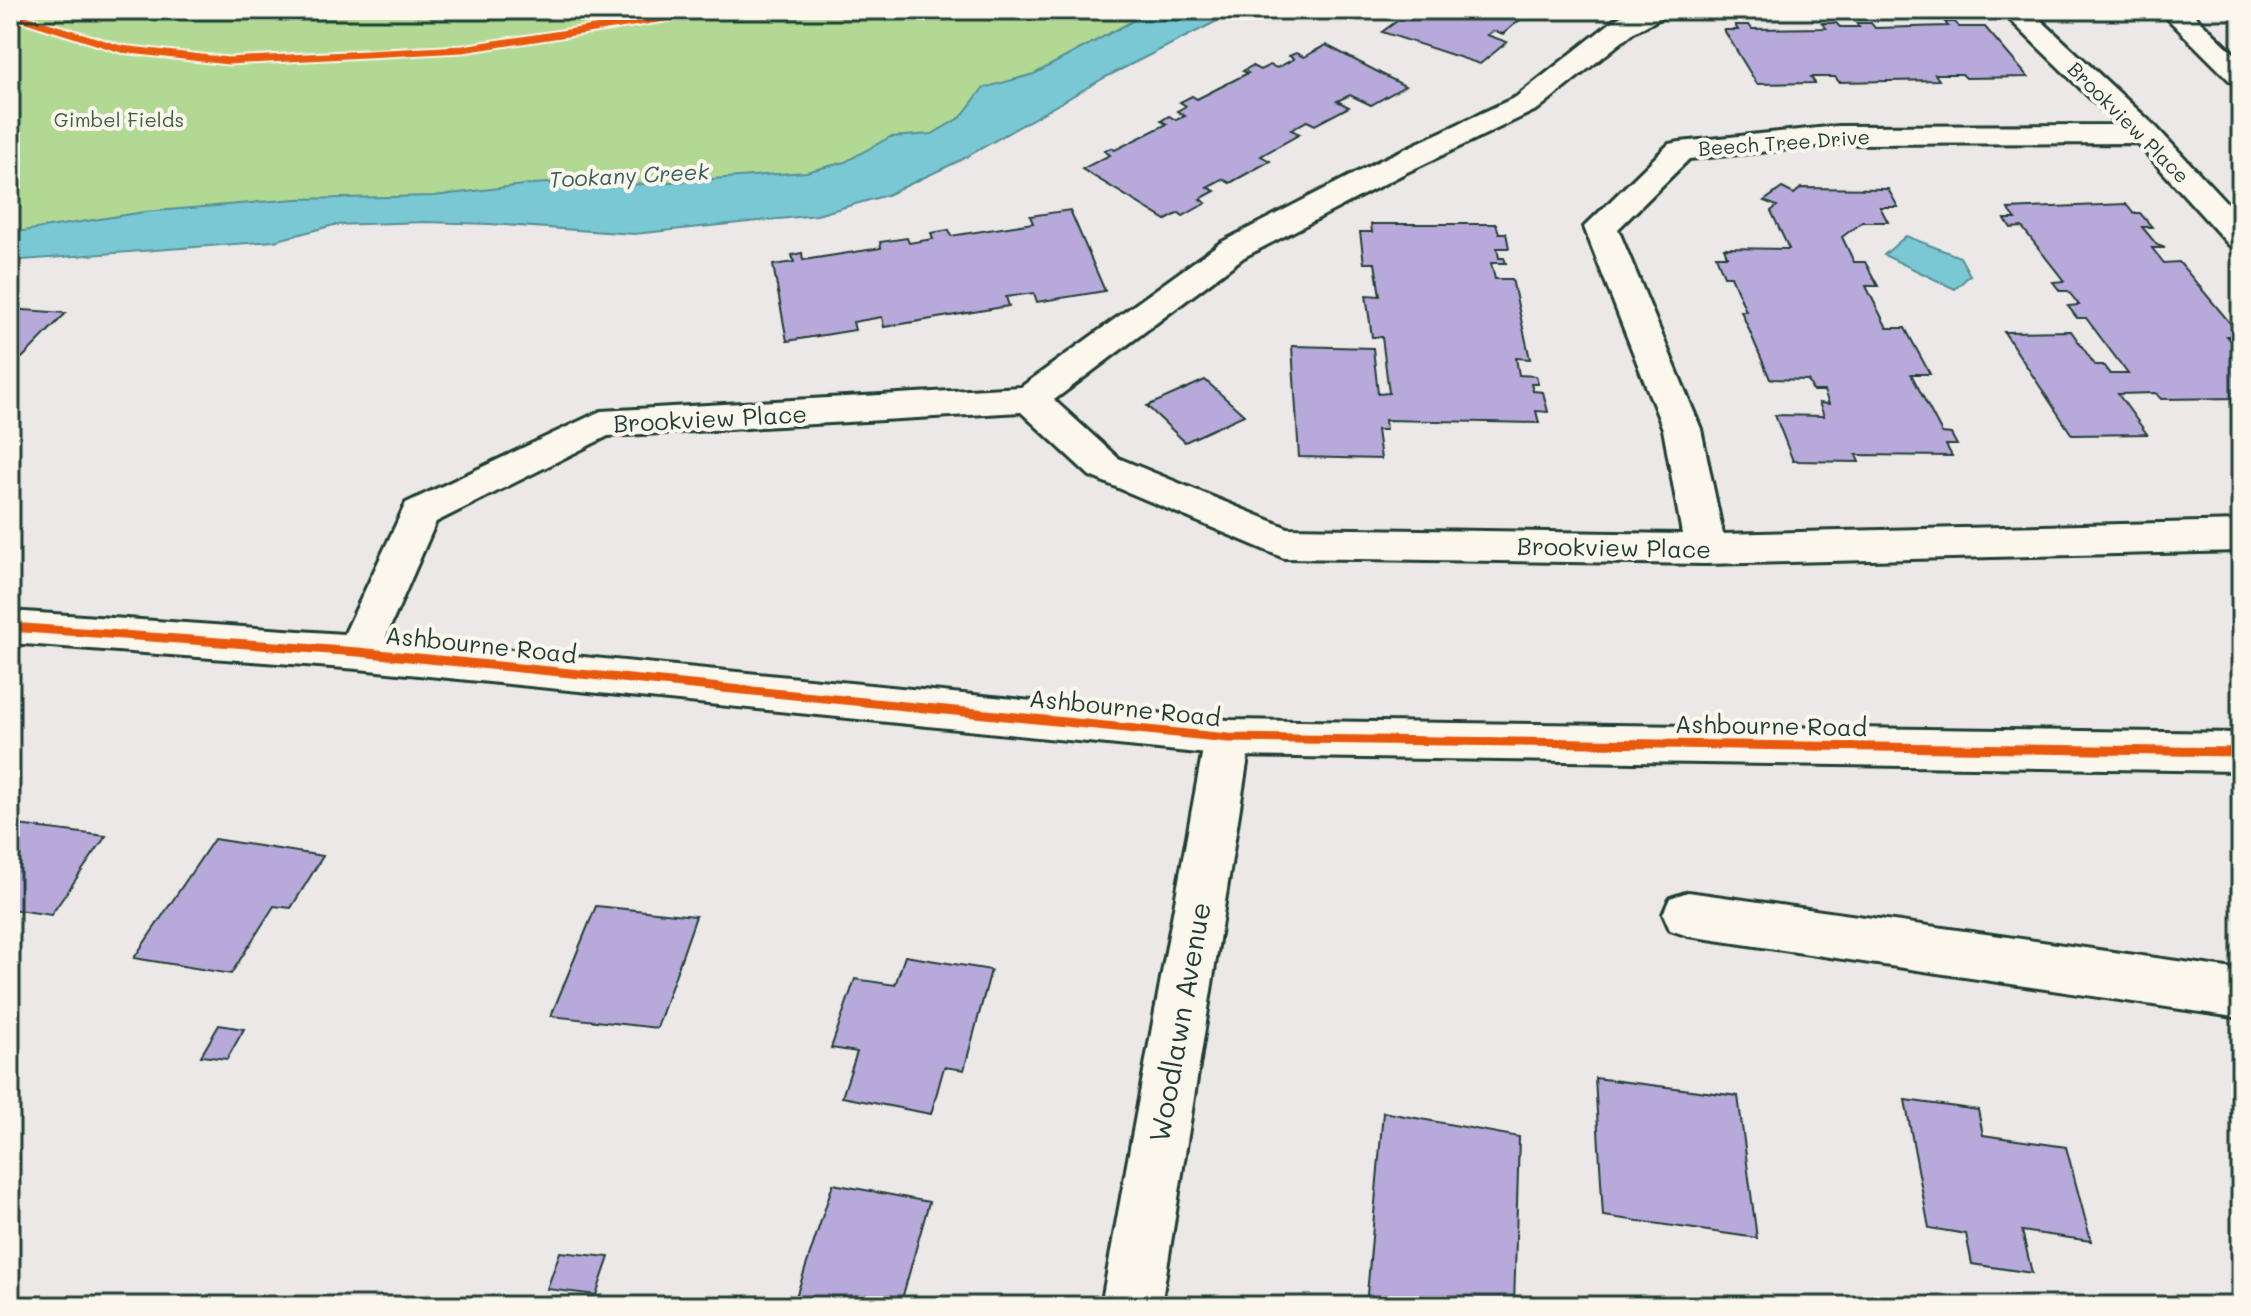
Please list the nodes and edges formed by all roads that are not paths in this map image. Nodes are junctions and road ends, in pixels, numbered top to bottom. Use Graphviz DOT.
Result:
graph roads {
  1 [pos="1654,10"];
  2 [pos="2014,10"];
  3 [pos="2173,10"];
  4 [pos="2241,76"];
  5 [pos="2145,134"];
  6 [pos="2241,238"];
  7 [pos="1030,399"];
  8 [pos="2241,536"];
  9 [pos="1705,549"];
  10 [pos="10,627"];
  11 [pos="358,652"];
  12 [pos="1228,738"];
  13 [pos="2241,752"];
  14 [pos="1688,914"];
  15 [pos="2241,994"];
  16 [pos="1131,1306"];
  1 -- 7 [label="street"];
  2 -- 5 [label="street, Brookview Place"];
  3 -- 4 [label="street"];
  5 -- 6 [label="street, Brookview Place"];
  5 -- 9 [label="street, Beech Tree Drive"];
  7 -- 9 [label="street, Brookview Place"];
  7 -- 11 [label="street, Brookview Place"];
  8 -- 9 [label="street, Brookview Place"];
  10 -- 11 [label="street, Ashbourne Road"];
  11 -- 12 [label="street, Ashbourne Road"];
  12 -- 13 [label="street, Ashbourne Road"];
  12 -- 16 [label="street, Woodlawn Avenue"];
  14 -- 15 [label="street"];
}
